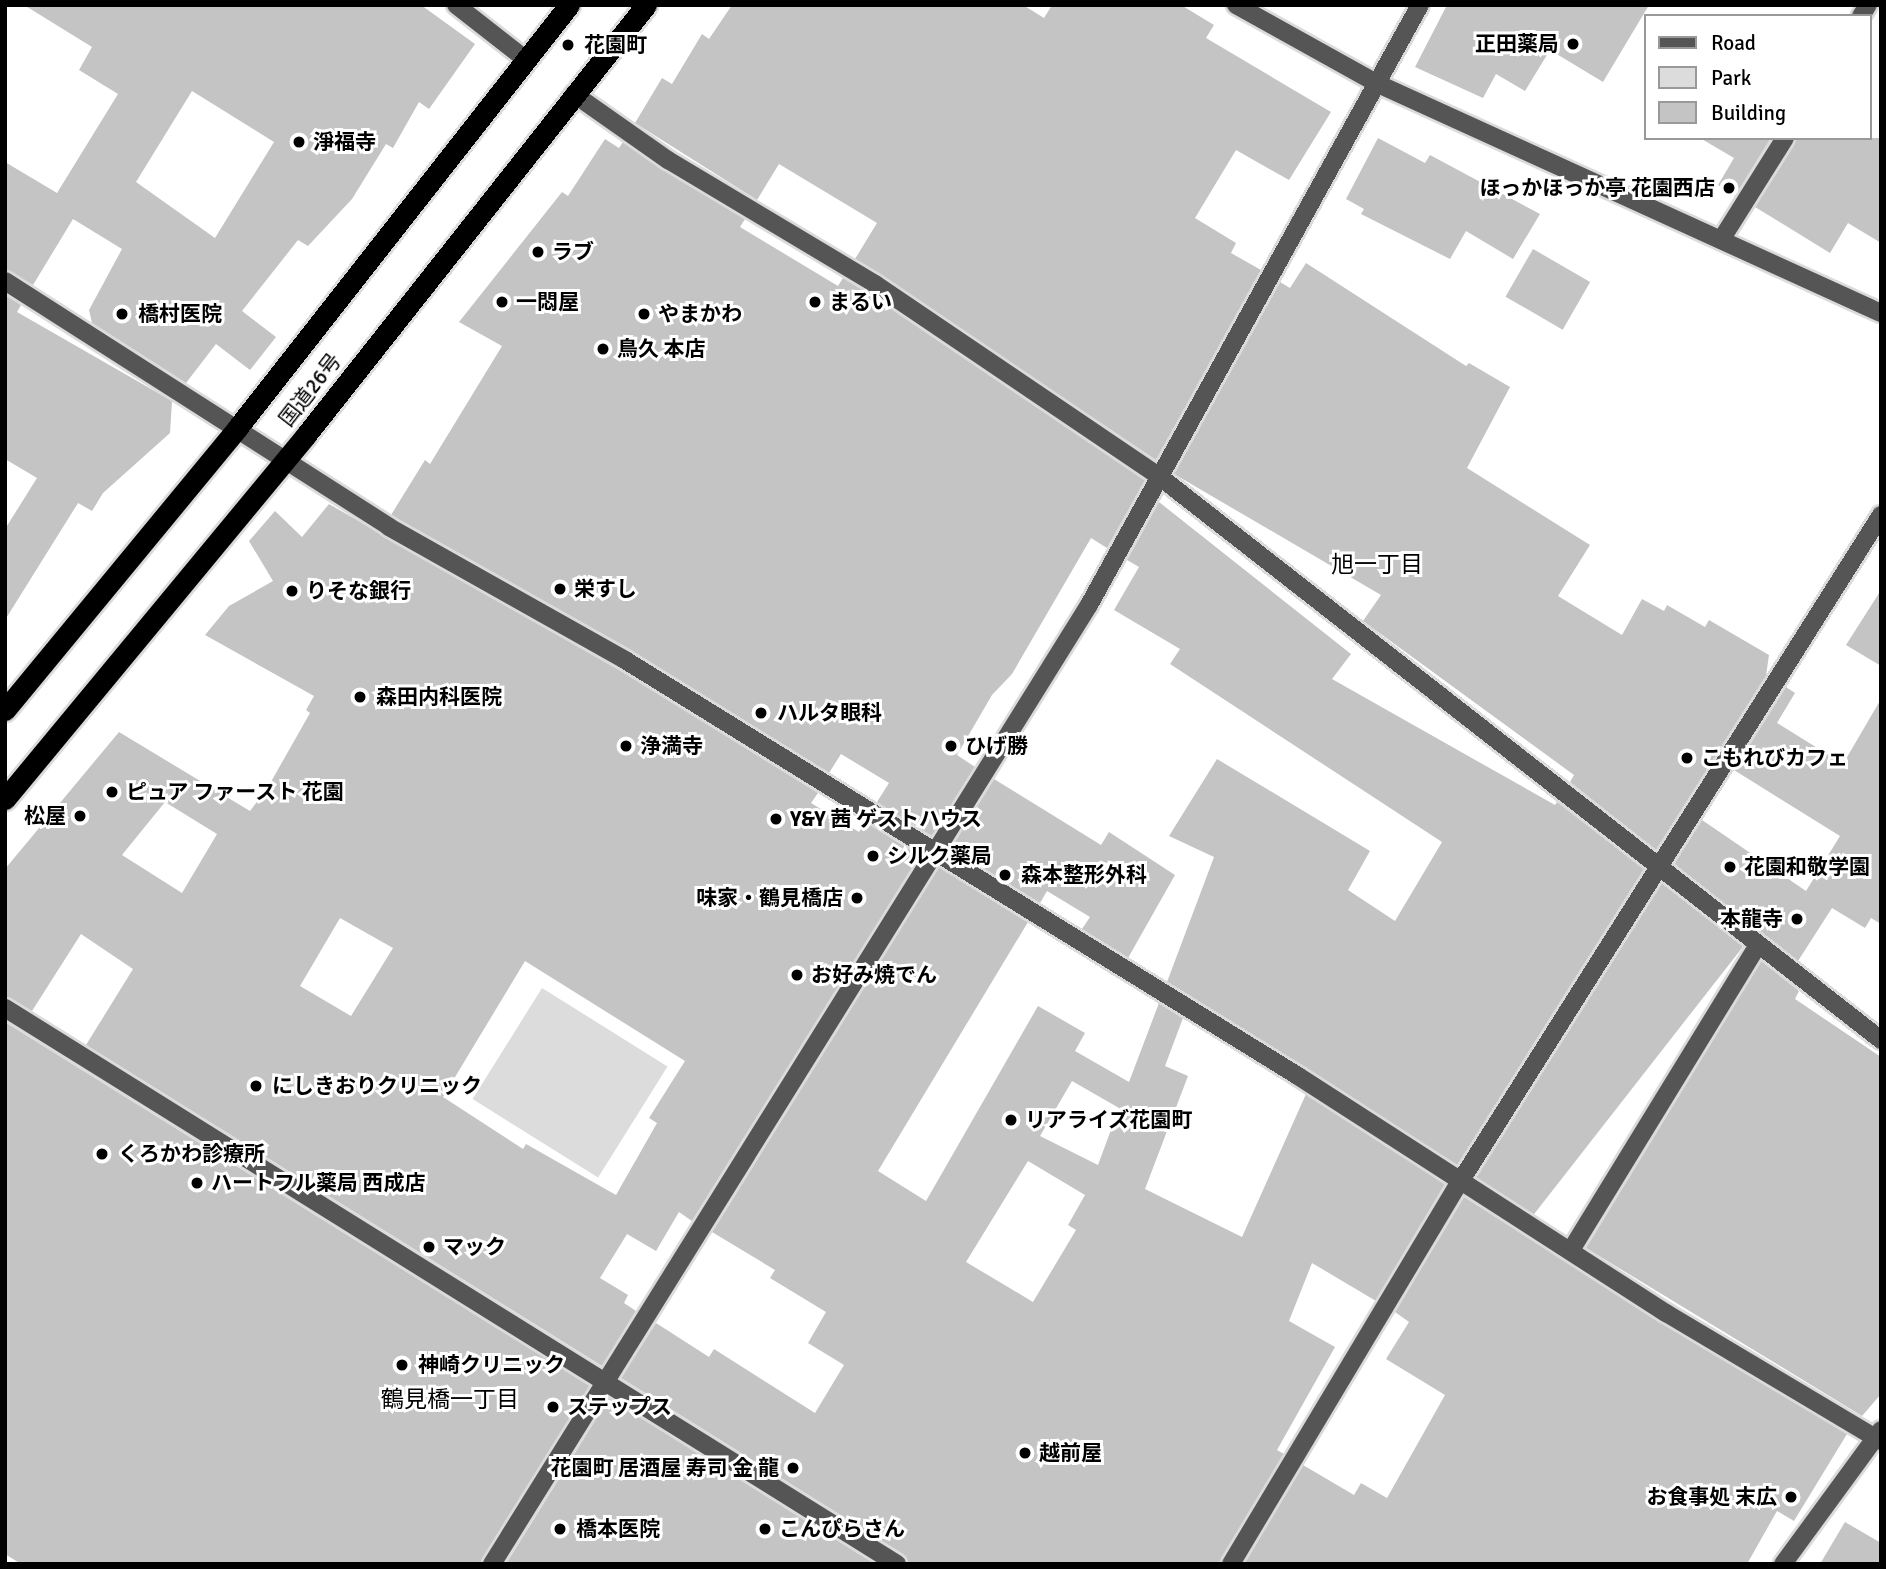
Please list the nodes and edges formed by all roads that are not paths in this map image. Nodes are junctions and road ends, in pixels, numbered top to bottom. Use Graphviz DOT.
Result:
graph roads {
  1 [pos="456,5"];
  2 [pos="569,5"];
  3 [pos="646,5"];
  4 [pos="1236,5"];
  5 [pos="1420,5"];
  6 [pos="525,59"];
  7 [pos="1376,83"];
  8 [pos="574,94"];
  9 [pos="1784,140"];
  10 [pos="1721,240"];
  11 [pos="5,281"];
  12 [pos="1881,313"];
  13 [pos="238,428"];
  14 [pos="286,459"];
  15 [pos="1160,477"];
  16 [pos="1881,515"];
  17 [pos="5,709"];
  18 [pos="5,799"];
  19 [pos="933,850"];
  20 [pos="1657,866"];
  21 [pos="1759,945"];
  22 [pos="5,1007"];
  23 [pos="1881,1040"];
  24 [pos="1460,1182"];
  25 [pos="1571,1250"];
  26 [pos="605,1381"];
  27 [pos="1879,1436"];
  28 [pos="1787,1562"];
  29 [pos="492,1564"];
  30 [pos="897,1564"];
  31 [pos="1231,1564"];
  1 -- 6 [label="street"];
  2 -- 6 [label="highway, 国道26号"];
  3 -- 8 [label="highway, 国道26号"];
  4 -- 7 [label="street"];
  5 -- 7 [label="street"];
  6 -- 13 [label="highway, 国道26号"];
  7 -- 10 [label="street"];
  7 -- 15 [label="street"];
  8 -- 14 [label="highway, 国道26号"];
  8 -- 15 [label="street"];
  9 -- 10 [label="street"];
  10 -- 12 [label="street"];
  11 -- 13 [label="street"];
  13 -- 14 [label="street"];
  13 -- 17 [label="highway, 国道26号"];
  14 -- 18 [label="highway, 国道26号"];
  14 -- 19 [label="street"];
  15 -- 19 [label="street"];
  15 -- 20 [label="street"];
  16 -- 20 [label="street"];
  19 -- 24 [label="street"];
  19 -- 26 [label="street"];
  20 -- 21 [label="street"];
  20 -- 24 [label="street"];
  21 -- 23 [label="street"];
  21 -- 25 [label="street"];
  22 -- 26 [label="street"];
  24 -- 25 [label="street"];
  24 -- 31 [label="street"];
  25 -- 27 [label="street"];
  26 -- 29 [label="street"];
  26 -- 30 [label="street"];
  27 -- 28 [label="street"];
}
